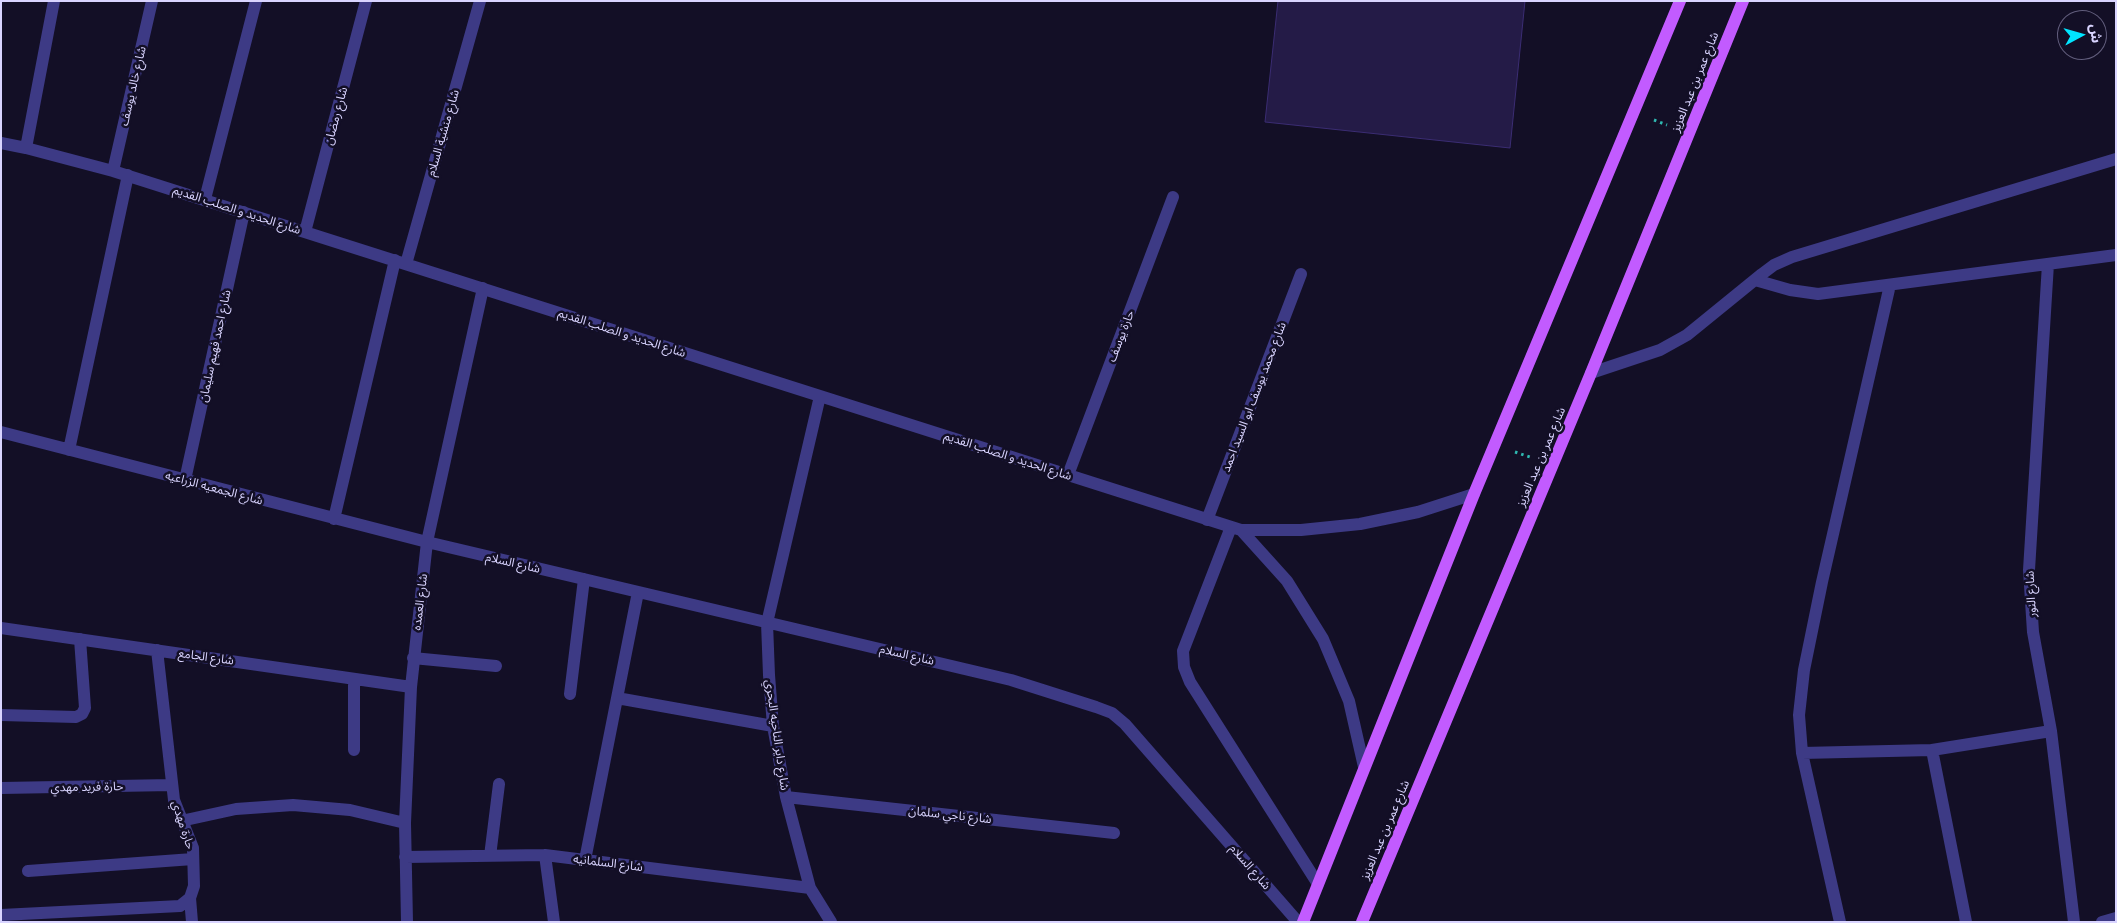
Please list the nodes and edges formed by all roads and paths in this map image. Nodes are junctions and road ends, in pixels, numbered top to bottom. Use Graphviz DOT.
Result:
graph roads {
  1 [pos="54,1"];
  2 [pos="152,1"];
  3 [pos="256,1"];
  4 [pos="366,1"];
  5 [pos="480,1"];
  6 [pos="1680,1"];
  7 [pos="1743,4"];
  8 [pos="1633,113"];
  9 [pos="1689,133"];
  10 [pos="1,143"];
  11 [pos="26,148"];
  12 [pos="2116,159"];
  13 [pos="113,170"];
  14 [pos="128,175"];
  15 [pos="1173,198"];
  16 [pos="205,200"];
  17 [pos="244,212"];
  18 [pos="305,232"];
  19 [pos="2116,255"];
  20 [pos="401,262"];
  21 [pos="2048,264"];
  22 [pos="1301,274"];
  23 [pos="1755,280"];
  24 [pos="1890,285"];
  25 [pos="484,288"];
  26 [pos="1591,373"];
  27 [pos="820,396"];
  28 [pos="1,432"];
  29 [pos="1495,444"];
  30 [pos="69,450"];
  31 [pos="1552,466"];
  32 [pos="1068,475"];
  33 [pos="185,480"];
  34 [pos="1474,494"];
  35 [pos="334,519"];
  36 [pos="1207,520"];
  37 [pos="1236,529"];
  38 [pos="427,542"];
  39 [pos="584,579"];
  40 [pos="638,592"];
  41 [pos="768,623"];
  42 [pos="3,629"];
  43 [pos="80,639"];
  44 [pos="157,650"];
  45 [pos="413,658"];
  46 [pos="496,666"];
  47 [pos="354,679"];
  48 [pos="411,687"];
  49 [pos="570,694"];
  50 [pos="617,698"];
  51 [pos="1,715"];
  52 [pos="774,726"];
  53 [pos="2051,731"];
  54 [pos="354,750"];
  55 [pos="1932,750"];
  56 [pos="1802,753"];
  57 [pos="1364,768"];
  58 [pos="499,784"];
  59 [pos="172,786"];
  60 [pos="1,788"];
  61 [pos="786,797"];
  62 [pos="181,821"];
  63 [pos="405,823"];
  64 [pos="1114,833"];
  65 [pos="545,855"];
  66 [pos="490,856"];
  67 [pos="405,858"];
  68 [pos="193,859"];
  69 [pos="585,860"];
  70 [pos="28,871"];
  71 [pos="1318,884"];
  72 [pos="810,888"];
  73 [pos="190,898"];
  74 [pos="1,915"];
  75 [pos="2116,918"];
  76 [pos="192,922"];
  77 [pos="407,922"];
  78 [pos="554,922"];
  79 [pos="831,922"];
  80 [pos="1298,922"];
  81 [pos="1303,922"];
  82 [pos="1362,922"];
  83 [pos="1840,922"];
  84 [pos="1966,922"];
  85 [pos="2074,922"];
  86 [pos="2102,922"];
  1 -- 11 [label="street"];
  2 -- 13 [label="street, شارع خالد يوسف"];
  3 -- 16 [label="street"];
  4 -- 18 [label="street, شارع رمضان"];
  5 -- 20 [label="street, شارع منشية السلام"];
  6 -- 8 [label="main road"];
  7 -- 9 [label="main road, شارع عمر بن عبد العزيز"];
  8 -- 9 [label="path"];
  8 -- 29 [label="main road"];
  9 -- 26 [label="main road, شارع عمر بن عبد العزيز"];
  10 -- 11 [label="street, شارع الحديد و الصلب القديم"];
  11 -- 13 [label="street, شارع الحديد و الصلب القديم"];
  12 -- 23 [label="street"];
  13 -- 14 [label="street, شارع الحديد و الصلب القديم"];
  14 -- 16 [label="street, شارع الحديد و الصلب القديم"];
  14 -- 30 [label="street"];
  15 -- 32 [label="street, حارة يوسف"];
  16 -- 17 [label="street, شارع الحديد و الصلب القديم"];
  17 -- 18 [label="street, شارع الحديد و الصلب القديم"];
  17 -- 33 [label="street, شارع احمد فهيم سليمان"];
  18 -- 20 [label="street, شارع الحديد و الصلب القديم"];
  19 -- 21 [label="street"];
  20 -- 25 [label="street, شارع الحديد و الصلب القديم"];
  20 -- 35 [label="street, شارع منشية السلام"];
  21 -- 24 [label="street"];
  21 -- 53 [label="street, شارع النور"];
  22 -- 36 [label="street, شارع محمد يوسف ابو السيد احمد"];
  23 -- 24 [label="street"];
  23 -- 26 [label="street"];
  24 -- 56 [label="street"];
  25 -- 27 [label="street, شارع الحديد و الصلب القديم"];
  25 -- 38 [label="street, شارع العمده"];
  26 -- 31 [label="main road, شارع عمر بن عبد العزيز"];
  27 -- 32 [label="street, شارع الحديد و الصلب القديم"];
  27 -- 41 [label="street, شارع داير الناحيه البحري"];
  28 -- 30 [label="street, شارع الجمعيه الزراعيه"];
  29 -- 31 [label="path"];
  29 -- 34 [label="main road"];
  30 -- 33 [label="street, شارع الجمعيه الزراعيه"];
  31 -- 82 [label="main road, شارع عمر بن عبد العزيز"];
  32 -- 36 [label="street, شارع الحديد و الصلب القديم"];
  33 -- 35 [label="street, شارع الجمعيه الزراعيه"];
  34 -- 37 [label="street, شارع الحديد و الصلب القديم"];
  34 -- 57 [label="main road"];
  35 -- 38 [label="street, شارع الجمعيه الزراعيه"];
  36 -- 37 [label="street, شارع الحديد و الصلب القديم"];
  37 -- 57 [label="street"];
  37 -- 71 [label="street"];
  38 -- 39 [label="street, شارع السلام"];
  38 -- 45 [label="street, شارع العمده"];
  39 -- 40 [label="street, شارع السلام"];
  39 -- 49 [label="street"];
  40 -- 41 [label="street, شارع السلام"];
  40 -- 50 [label="street"];
  41 -- 52 [label="street, شارع داير الناحيه البحري"];
  41 -- 80 [label="street, شارع السلام"];
  42 -- 43 [label="street, شارع الجامع"];
  43 -- 44 [label="street, شارع الجامع"];
  43 -- 51 [label="street"];
  44 -- 47 [label="street, شارع الجامع"];
  44 -- 59 [label="street, حارة مهدي"];
  45 -- 46 [label="street"];
  45 -- 48 [label="street, شارع العمده"];
  47 -- 48 [label="street, شارع الجامع"];
  47 -- 54 [label="street"];
  48 -- 63 [label="street, شارع العمده"];
  50 -- 52 [label="street"];
  50 -- 69 [label="street"];
  52 -- 61 [label="street, شارع داير الناحيه البحري"];
  53 -- 55 [label="street"];
  53 -- 85 [label="street, شارع النور"];
  55 -- 56 [label="street"];
  55 -- 84 [label="street"];
  56 -- 83 [label="street"];
  57 -- 71 [label="main road"];
  58 -- 66 [label="street"];
  59 -- 60 [label="street, حارة فريد مهدي"];
  59 -- 62 [label="street, حارة مهدي"];
  61 -- 64 [label="street, شارع ناجي سلمان"];
  61 -- 72 [label="street, شارع داير الناحيه البحري"];
  62 -- 63 [label="street"];
  62 -- 68 [label="street, حارة مهدي"];
  63 -- 67 [label="street, شارع العمده"];
  65 -- 66 [label="street, شارع السلمانيه"];
  65 -- 69 [label="street, شارع السلمانيه"];
  65 -- 78 [label="street"];
  66 -- 67 [label="street, شارع السلمانيه"];
  67 -- 77 [label="street, شارع العمده"];
  68 -- 70 [label="street"];
  68 -- 73 [label="street, حارة مهدي"];
  69 -- 72 [label="street, شارع السلمانيه"];
  71 -- 81 [label="main road"];
  72 -- 79 [label="street, شارع داير الناحيه البحري"];
  73 -- 74 [label="street"];
  73 -- 76 [label="street, حارة مهدي"];
  75 -- 86 [label="street"];
}
